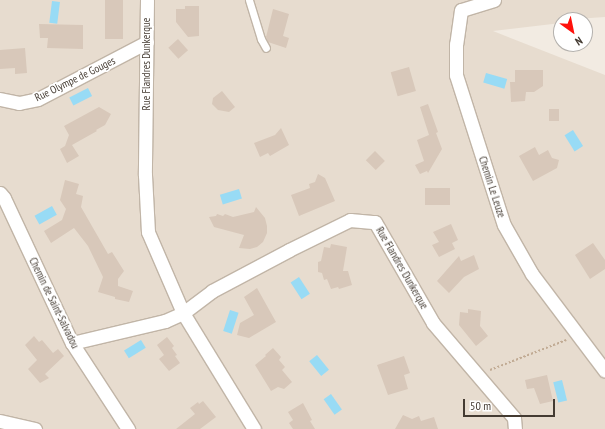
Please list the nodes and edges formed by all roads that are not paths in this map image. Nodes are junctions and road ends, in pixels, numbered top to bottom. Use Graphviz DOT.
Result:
graph roads {
  1 [pos="147,0"];
  2 [pos="249,0"];
  3 [pos="494,0"];
  4 [pos="147,42"];
  5 [pos="266,48"];
  6 [pos="0,99"];
  7 [pos="0,193"];
  8 [pos="183,313"];
  9 [pos="72,343"];
  10 [pos="605,371"];
  11 [pos="0,421"];
  12 [pos="35,429"];
  13 [pos="128,429"];
  14 [pos="254,429"];
  15 [pos="515,429"];
  1 -- 4 [label="street, Rue Flandres Dunkerque"];
  2 -- 5 [label="lane"];
  3 -- 10 [label="street, Chemin Le Leuze"];
  4 -- 6 [label="street, Rue Olympe de Gouges"];
  4 -- 8 [label="street, Rue Flandres Dunkerque"];
  7 -- 9 [label="street, Chemin de Saint-Salvadou"];
  8 -- 9 [label="street, Rue Flandres Dunkerque"];
  8 -- 14 [label="street, Rue Flandres Dunkerque"];
  8 -- 15 [label="street, Rue Flandres Dunkerque"];
  9 -- 13 [label="street, Chemin de Saint-Salvadou"];
  11 -- 12 [label="street"];
}
